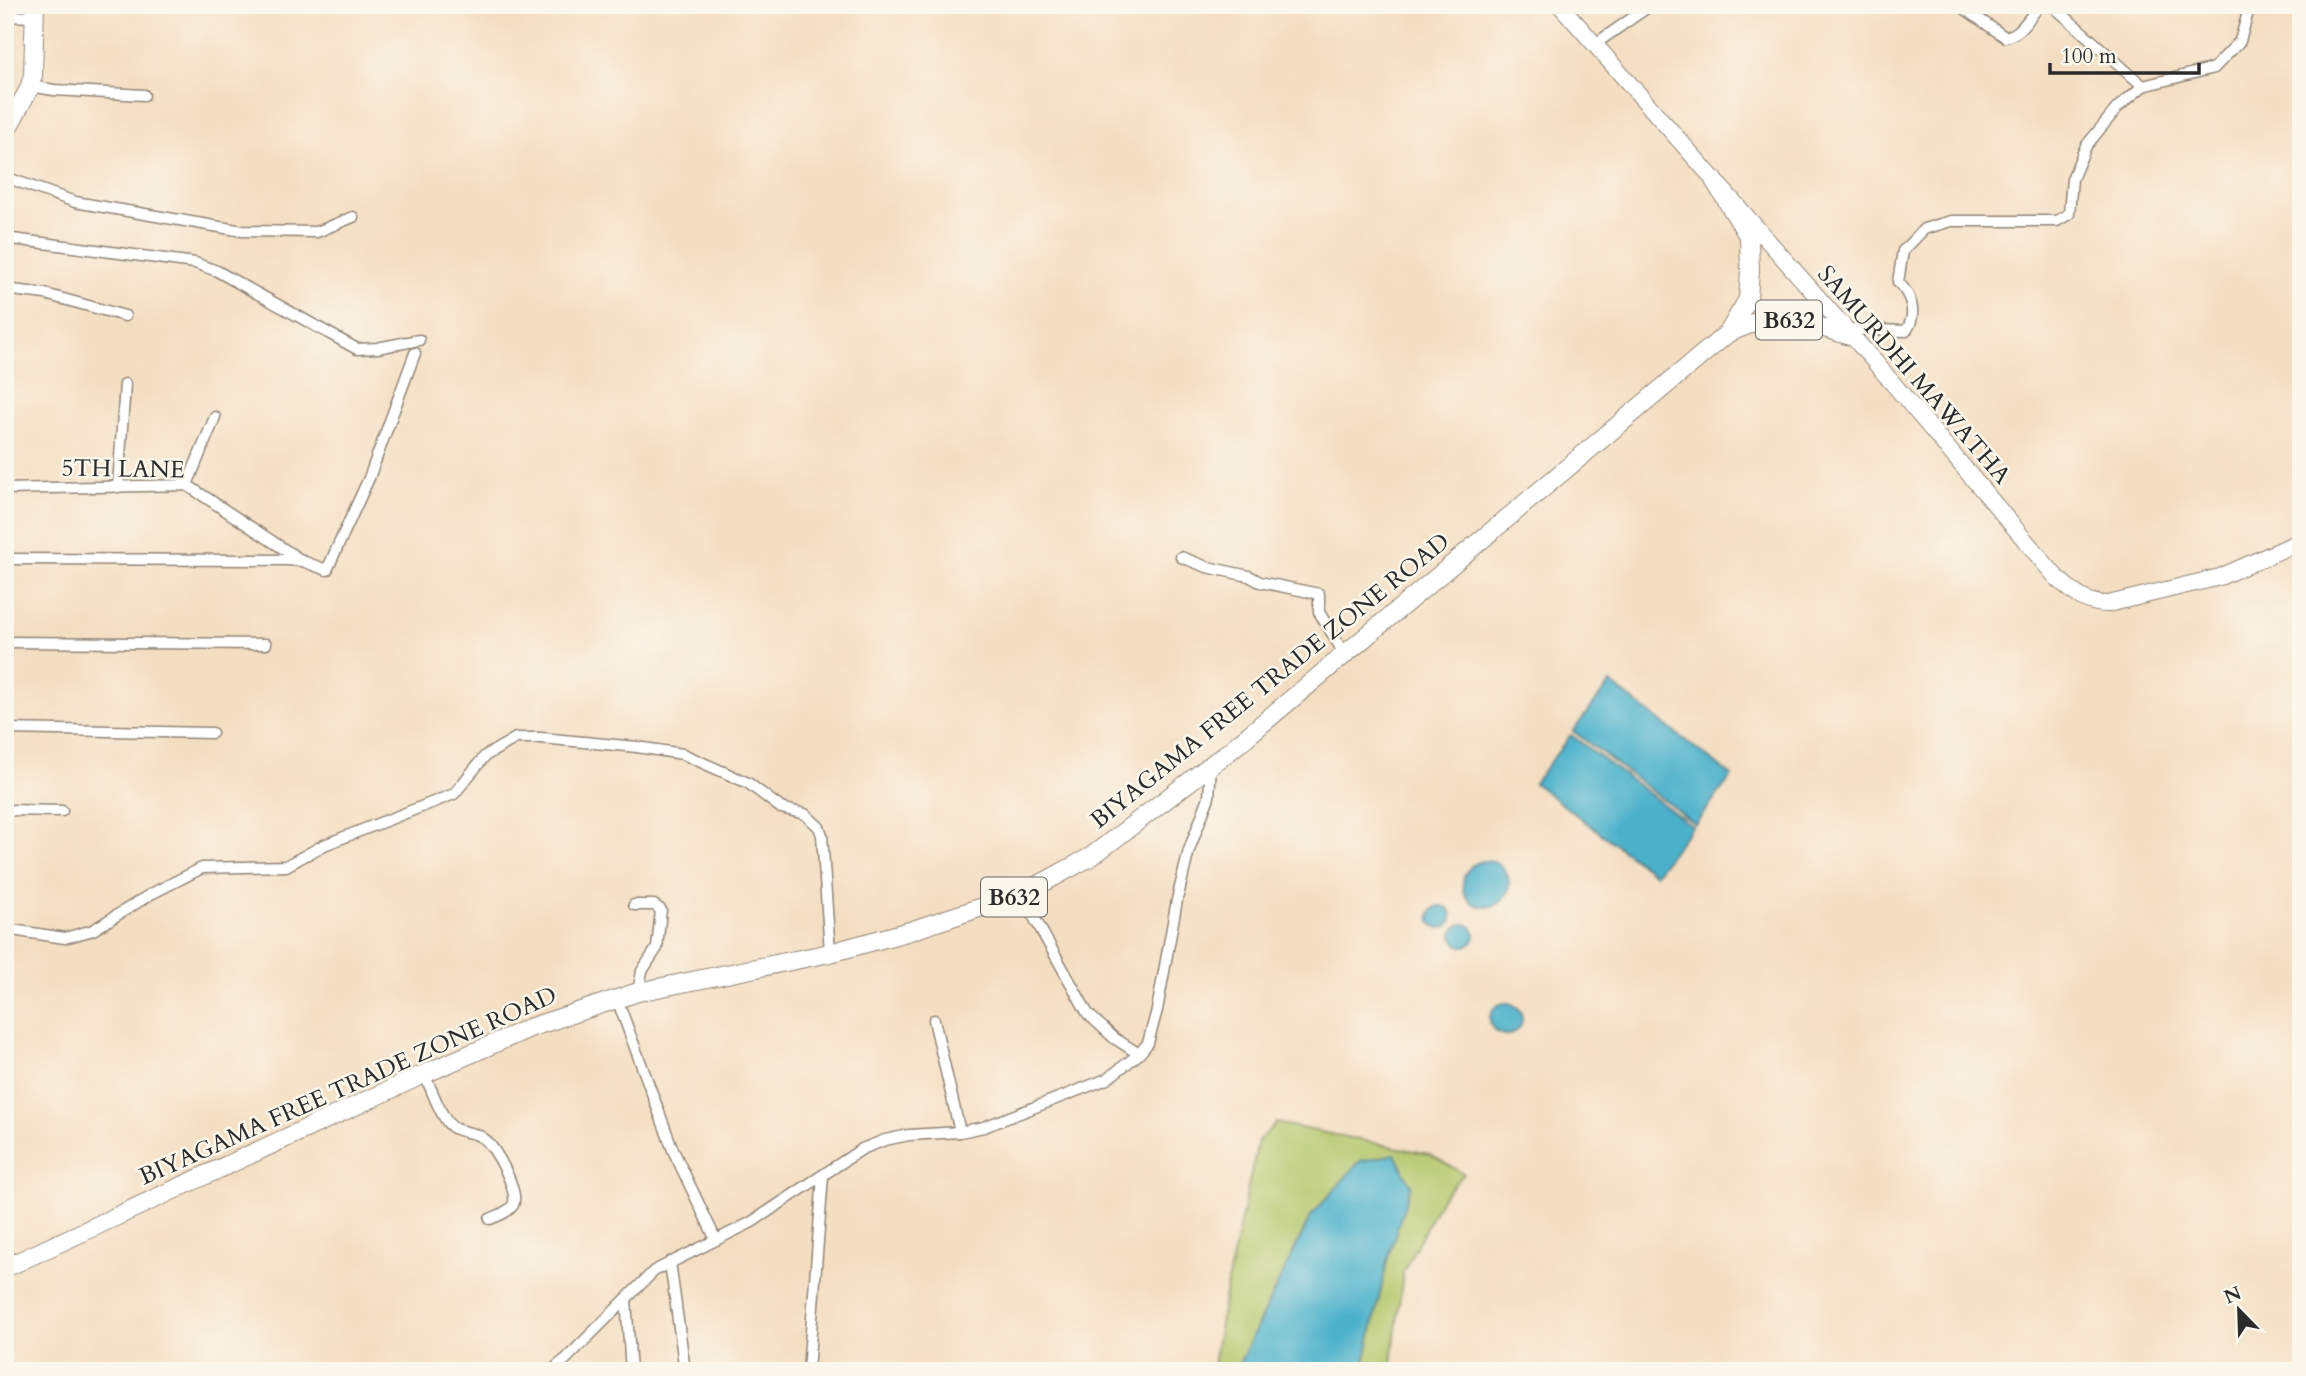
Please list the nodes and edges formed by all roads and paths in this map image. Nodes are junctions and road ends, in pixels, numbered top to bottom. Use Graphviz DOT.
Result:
graph roads {
  1 [pos="1560,5"];
  2 [pos="1651,5"];
  3 [pos="2040,5"];
  4 [pos="2052,5"];
  5 [pos="2250,5"];
  6 [pos="1965,9"];
  7 [pos="35,11"];
  8 [pos="5,16"];
  9 [pos="1595,44"];
  10 [pos="30,86"];
  11 [pos="2143,86"];
  12 [pos="144,95"];
  13 [pos="11,108"];
  14 [pos="5,133"];
  15 [pos="5,177"];
  16 [pos="1714,180"];
  17 [pos="353,217"];
  18 [pos="5,238"];
  19 [pos="5,289"];
  20 [pos="125,316"];
  21 [pos="1728,333"];
  22 [pos="1847,333"];
  23 [pos="419,340"];
  24 [pos="415,353"];
  25 [pos="125,384"];
  26 [pos="215,417"];
  27 [pos="187,485"];
  28 [pos="118,487"];
  29 [pos="5,489"];
  30 [pos="2301,541"];
  31 [pos="1181,557"];
  32 [pos="5,559"];
  33 [pos="302,561"];
  34 [pos="5,642"];
  35 [pos="266,644"];
  36 [pos="1345,655"];
  37 [pos="5,729"];
  38 [pos="212,733"];
  39 [pos="1211,765"];
  40 [pos="5,810"];
  41 [pos="62,811"];
  42 [pos="1021,894"];
  43 [pos="634,905"];
  44 [pos="5,929"];
  45 [pos="830,953"];
  46 [pos="638,992"];
  47 [pos="617,999"];
  48 [pos="934,1020"];
  49 [pos="1139,1054"];
  50 [pos="424,1074"];
  51 [pos="960,1132"];
  52 [pos="823,1176"];
  53 [pos="490,1219"];
  54 [pos="716,1240"];
  55 [pos="670,1262"];
  56 [pos="5,1268"];
  57 [pos="626,1299"];
  58 [pos="551,1371"];
  59 [pos="631,1371"];
  60 [pos="685,1371"];
  61 [pos="808,1371"];
  1 -- 9 [label="main road, SAMURDHI MAWATHA"];
  2 -- 9 [label="street"];
  3 -- 6 [label="street"];
  4 -- 11 [label="street"];
  5 -- 11 [label="street"];
  7 -- 8 [label="street"];
  7 -- 10 [label="main road"];
  9 -- 16 [label="main road, SAMURDHI MAWATHA"];
  10 -- 12 [label="street"];
  10 -- 13 [label="main road"];
  11 -- 22 [label="street"];
  13 -- 14 [label="main road"];
  15 -- 17 [label="street"];
  16 -- 21 [label="main road, BIYAGAMA FREE TRADE ZONE ROAD / B632"];
  16 -- 22 [label="main road, SAMURDHI MAWATHA"];
  18 -- 23 [label="street"];
  19 -- 20 [label="street"];
  21 -- 22 [label="main road, BIYAGAMA FREE TRADE ZONE ROAD / B632"];
  21 -- 36 [label="main road, BIYAGAMA FREE TRADE ZONE ROAD / B632"];
  22 -- 30 [label="main road, SAMURDHI MAWATHA"];
  24 -- 33 [label="street"];
  25 -- 28 [label="street"];
  26 -- 27 [label="street"];
  27 -- 28 [label="street, 5TH LANE"];
  27 -- 33 [label="street, 5TH LANE"];
  28 -- 29 [label="street, 5TH LANE"];
  31 -- 36 [label="street"];
  32 -- 33 [label="street"];
  34 -- 35 [label="street"];
  36 -- 39 [label="main road, BIYAGAMA FREE TRADE ZONE ROAD / B632"];
  37 -- 38 [label="street"];
  39 -- 42 [label="main road, BIYAGAMA FREE TRADE ZONE ROAD / B632"];
  39 -- 49 [label="street"];
  40 -- 41 [label="street"];
  42 -- 45 [label="main road, BIYAGAMA FREE TRADE ZONE ROAD / B632"];
  42 -- 49 [label="street"];
  43 -- 46 [label="street"];
  44 -- 45 [label="street"];
  45 -- 46 [label="main road, BIYAGAMA FREE TRADE ZONE ROAD / B632"];
  46 -- 47 [label="main road, BIYAGAMA FREE TRADE ZONE ROAD / B632"];
  47 -- 50 [label="main road, BIYAGAMA FREE TRADE ZONE ROAD / B632"];
  47 -- 54 [label="street"];
  48 -- 51 [label="street"];
  49 -- 51 [label="street"];
  50 -- 53 [label="street"];
  50 -- 56 [label="main road, BIYAGAMA FREE TRADE ZONE ROAD / B632"];
  51 -- 52 [label="street"];
  52 -- 54 [label="street"];
  52 -- 61 [label="street"];
  54 -- 55 [label="street"];
  55 -- 57 [label="street"];
  55 -- 60 [label="street"];
  57 -- 58 [label="street"];
  57 -- 59 [label="street"];
}
